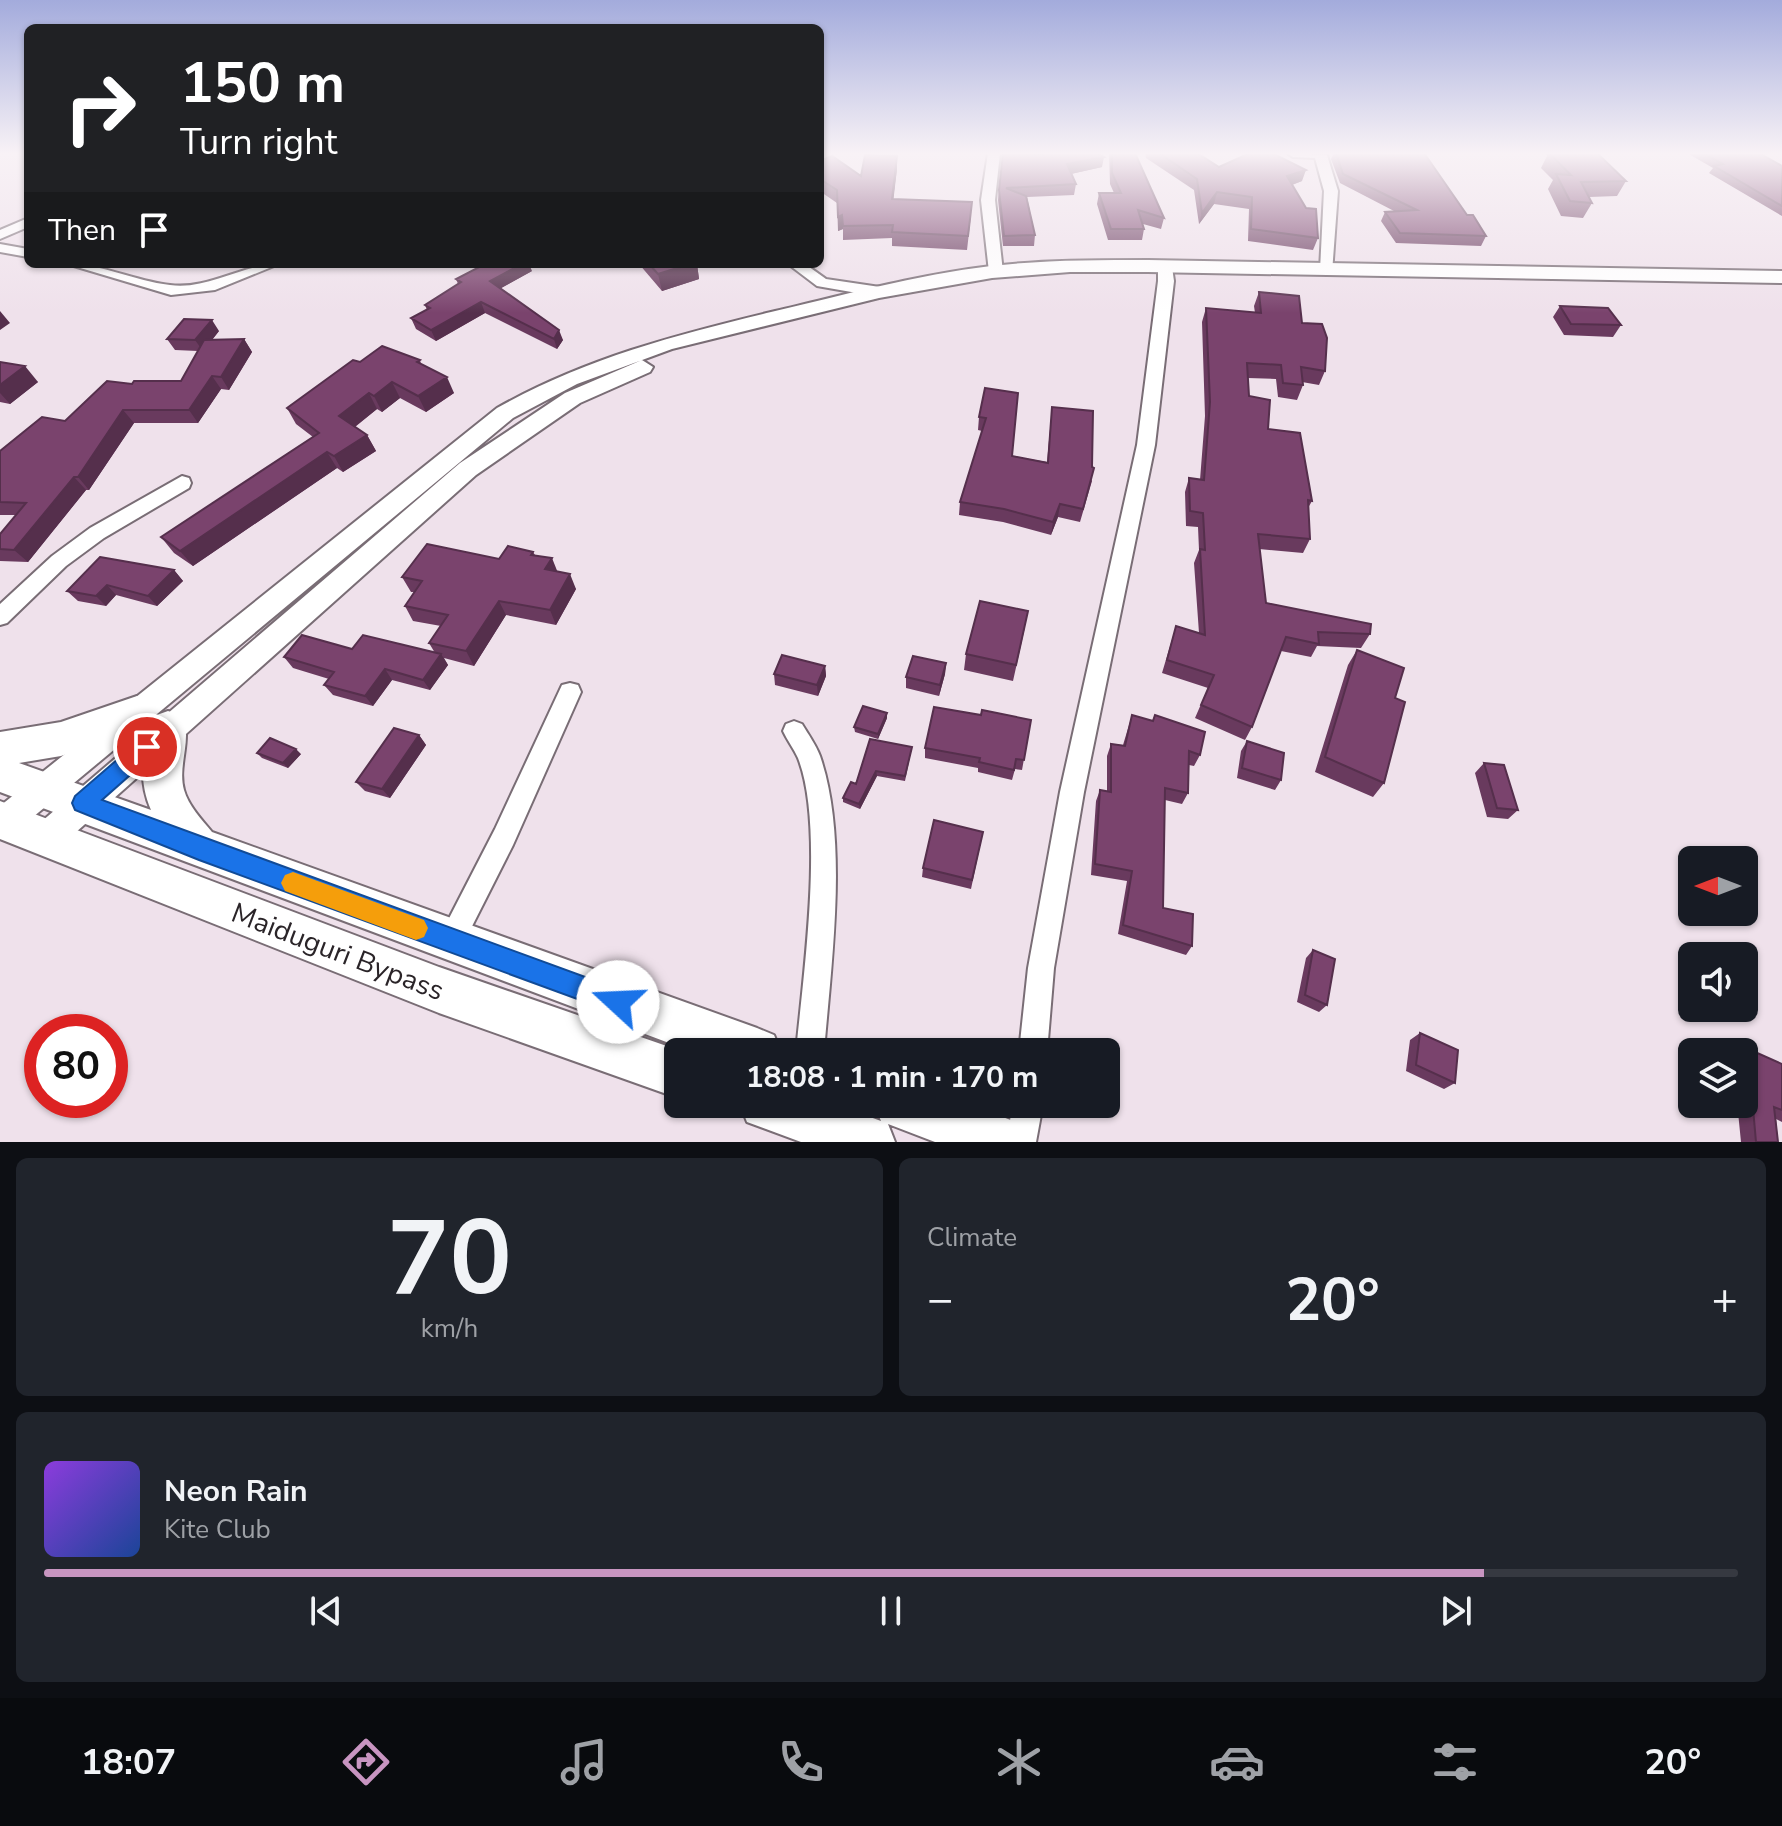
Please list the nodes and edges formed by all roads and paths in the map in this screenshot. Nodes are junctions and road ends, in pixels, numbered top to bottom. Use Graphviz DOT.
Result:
graph roads {
  1 [pos="989,206"];
  2 [pos="1330,206"];
  3 [pos="24,224"];
  4 [pos="0,235"];
  5 [pos="0,248"];
  6 [pos="24,252"];
  7 [pos="89,268"];
  8 [pos="261,268"];
  9 [pos="801,268"];
  10 [pos="1327,270"];
  11 [pos="996,272"];
  12 [pos="1165,274"];
  13 [pos="1782,277"];
  14 [pos="822,283"];
  15 [pos="1782,291"];
  16 [pos="880,292"];
  17 [pos="810,309"];
  18 [pos="476,436"];
  19 [pos="498,447"];
  20 [pos="182,483"];
  21 [pos="0,617"];
  22 [pos="570,692"];
  23 [pos="153,720"];
  24 [pos="794,731"];
  25 [pos="0,749"];
  26 [pos="0,774"];
  27 [pos="63,797"];
  28 [pos="2,821"];
  29 [pos="45,839"];
  30 [pos="199,849"];
  31 [pos="451,941"];
  32 [pos="718,1038"];
  33 [pos="811,1038"];
  34 [pos="1034,1038"];
  35 [pos="664,1069"];
  36 [pos="804,1118"];
  37 [pos="937,1118"];
  38 [pos="1025,1118"];
  39 [pos="870,1142"];
  40 [pos="1003,1142"];
  41 [pos="1021,1142"];
  1 -- 11 [label="street"];
  2 -- 10 [label="street"];
  3 -- 4 [label="street"];
  5 -- 6 [label="street"];
  7 -- 8 [label="street"];
  9 -- 14 [label="street"];
  10 -- 12 [label="street"];
  10 -- 13 [label="street"];
  11 -- 12 [label="street"];
  11 -- 16 [label="street"];
  12 -- 15 [label="street"];
  12 -- 19 [label="street"];
  12 -- 34 [label="street"];
  14 -- 16 [label="street"];
  14 -- 17 [label="street"];
  16 -- 17 [label="street"];
  17 -- 18 [label="street"];
  18 -- 19 [label="street"];
  18 -- 23 [label="street"];
  19 -- 23 [label="street"];
  20 -- 21 [label="street"];
  22 -- 31 [label="street"];
  23 -- 25 [label="highway"];
  23 -- 27 [label="street"];
  23 -- 27 [label="street"];
  23 -- 30 [label="highway"];
  24 -- 33 [label="street"];
  26 -- 27 [label="highway, Maiduguri Bypass"];
  27 -- 28 [label="street"];
  27 -- 29 [label="street"];
  27 -- 30 [label="highway, Maiduguri Bypass"];
  28 -- 29 [label="highway, Maiduguri Bypass"];
  29 -- 35 [label="highway, Maiduguri Bypass"];
  30 -- 31 [label="highway, Maiduguri Bypass"];
  31 -- 32 [label="highway, Maiduguri Bypass"];
  36 -- 39 [label="highway"];
  37 -- 40 [label="highway"];
  38 -- 41 [label="street"];
}
